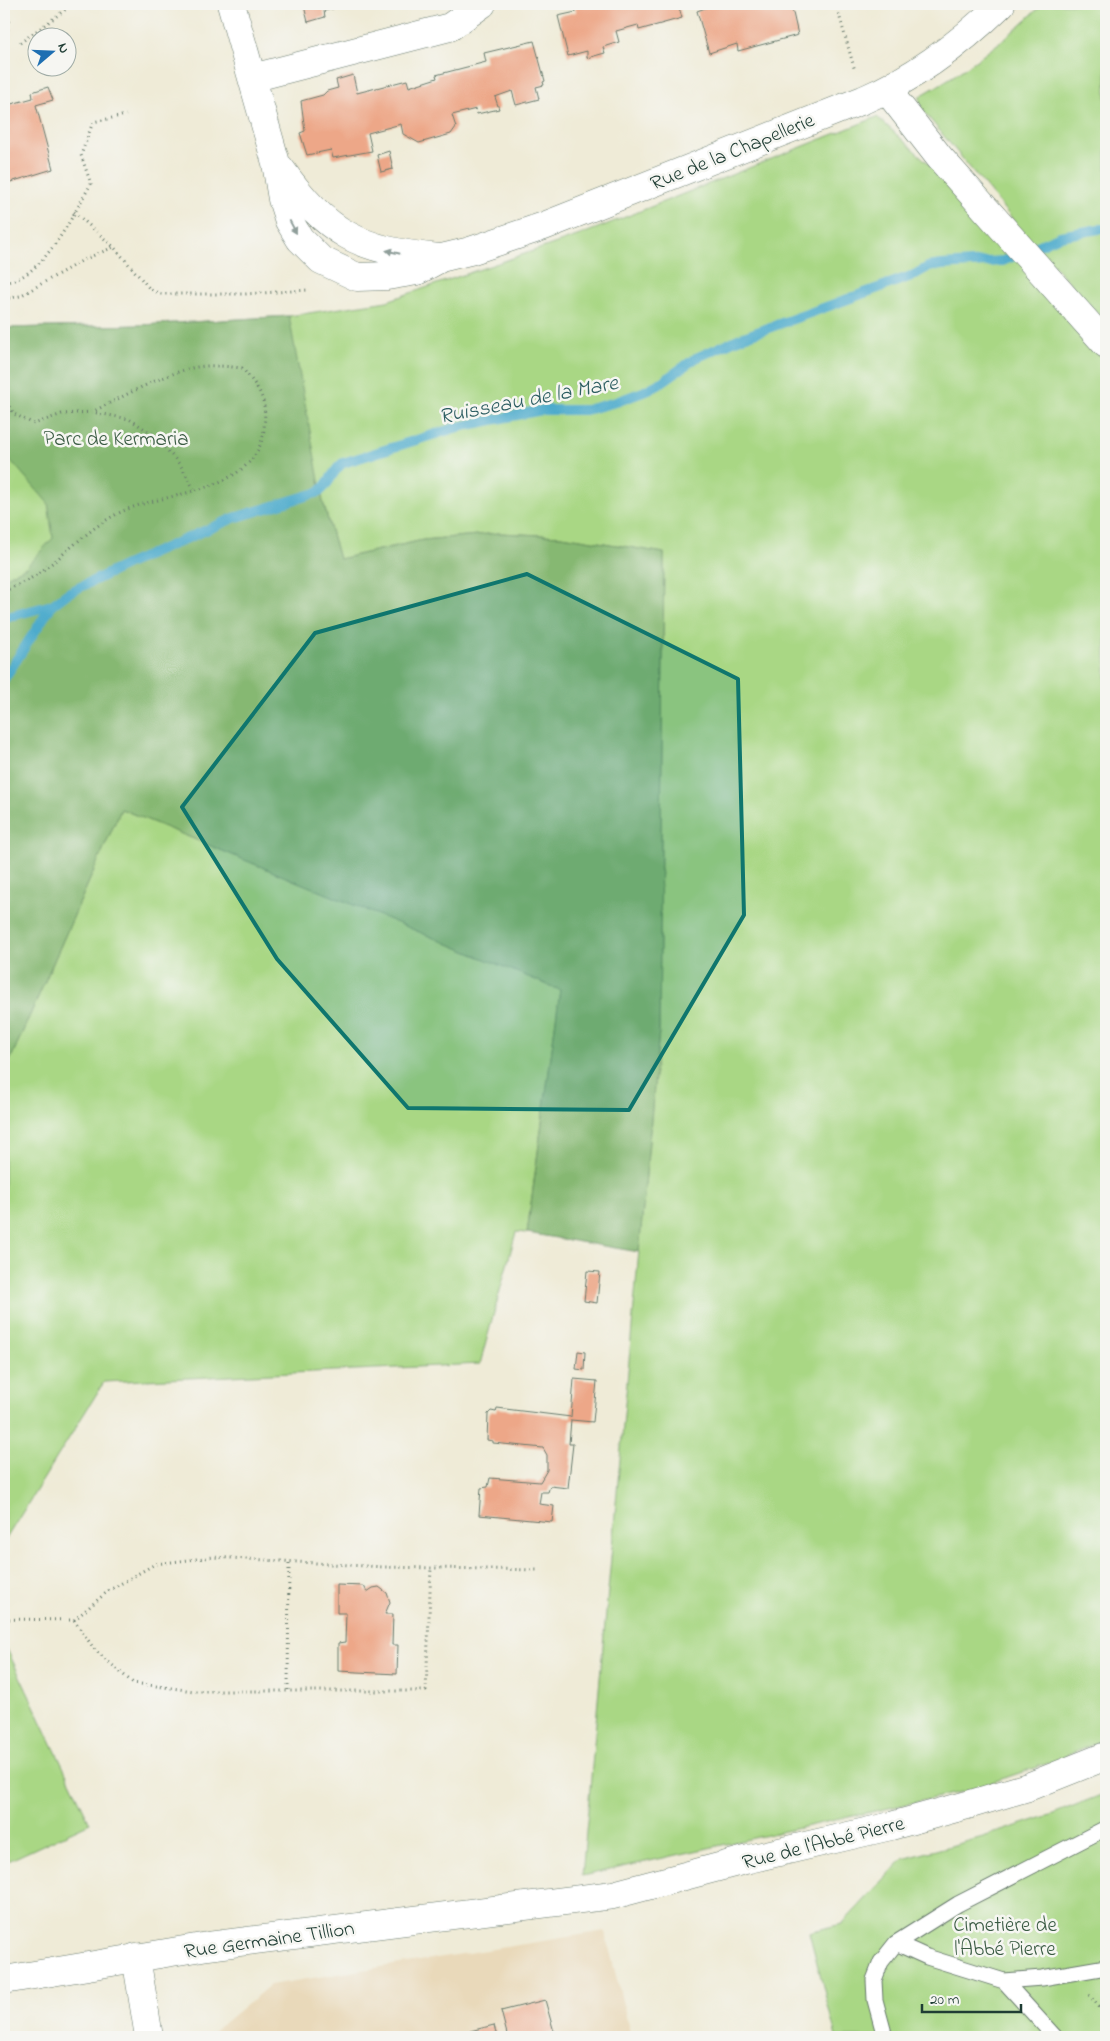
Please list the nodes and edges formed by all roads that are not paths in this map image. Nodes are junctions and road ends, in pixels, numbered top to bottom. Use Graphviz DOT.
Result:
graph roads {
  1 [pos="231,4"];
  2 [pos="482,4"];
  3 [pos="1001,4"];
  4 [pos="252,78"];
  5 [pos="875,95"];
  6 [pos="1106,344"];
  7 [pos="1106,1756"];
  8 [pos="1106,1828"];
  9 [pos="535,1904"];
  10 [pos="896,1943"];
  11 [pos="136,1957"];
  12 [pos="1106,1967"];
  13 [pos="4,1980"];
  14 [pos="1004,1981"];
  15 [pos="149,2037"];
  16 [pos="885,2037"];
  17 [pos="1056,2037"];
  1 -- 4 [label="street, Rue de la Chapellerie"];
  2 -- 4 [label="street"];
  3 -- 5 [label="street, Rue de la Chapellerie"];
  4 -- 5 [label="street, Rue de la Chapellerie"];
  5 -- 6 [label="street"];
  7 -- 9 [label="street, Rue de l'Abbé Pierre"];
  8 -- 10 [label="lane"];
  9 -- 11 [label="street, Rue Germaine Tillion"];
  10 -- 14 [label="lane"];
  10 -- 16 [label="lane"];
  11 -- 13 [label="street, Rue Germaine Tillion"];
  11 -- 15 [label="street"];
  12 -- 14 [label="lane"];
  14 -- 17 [label="lane"];
}
